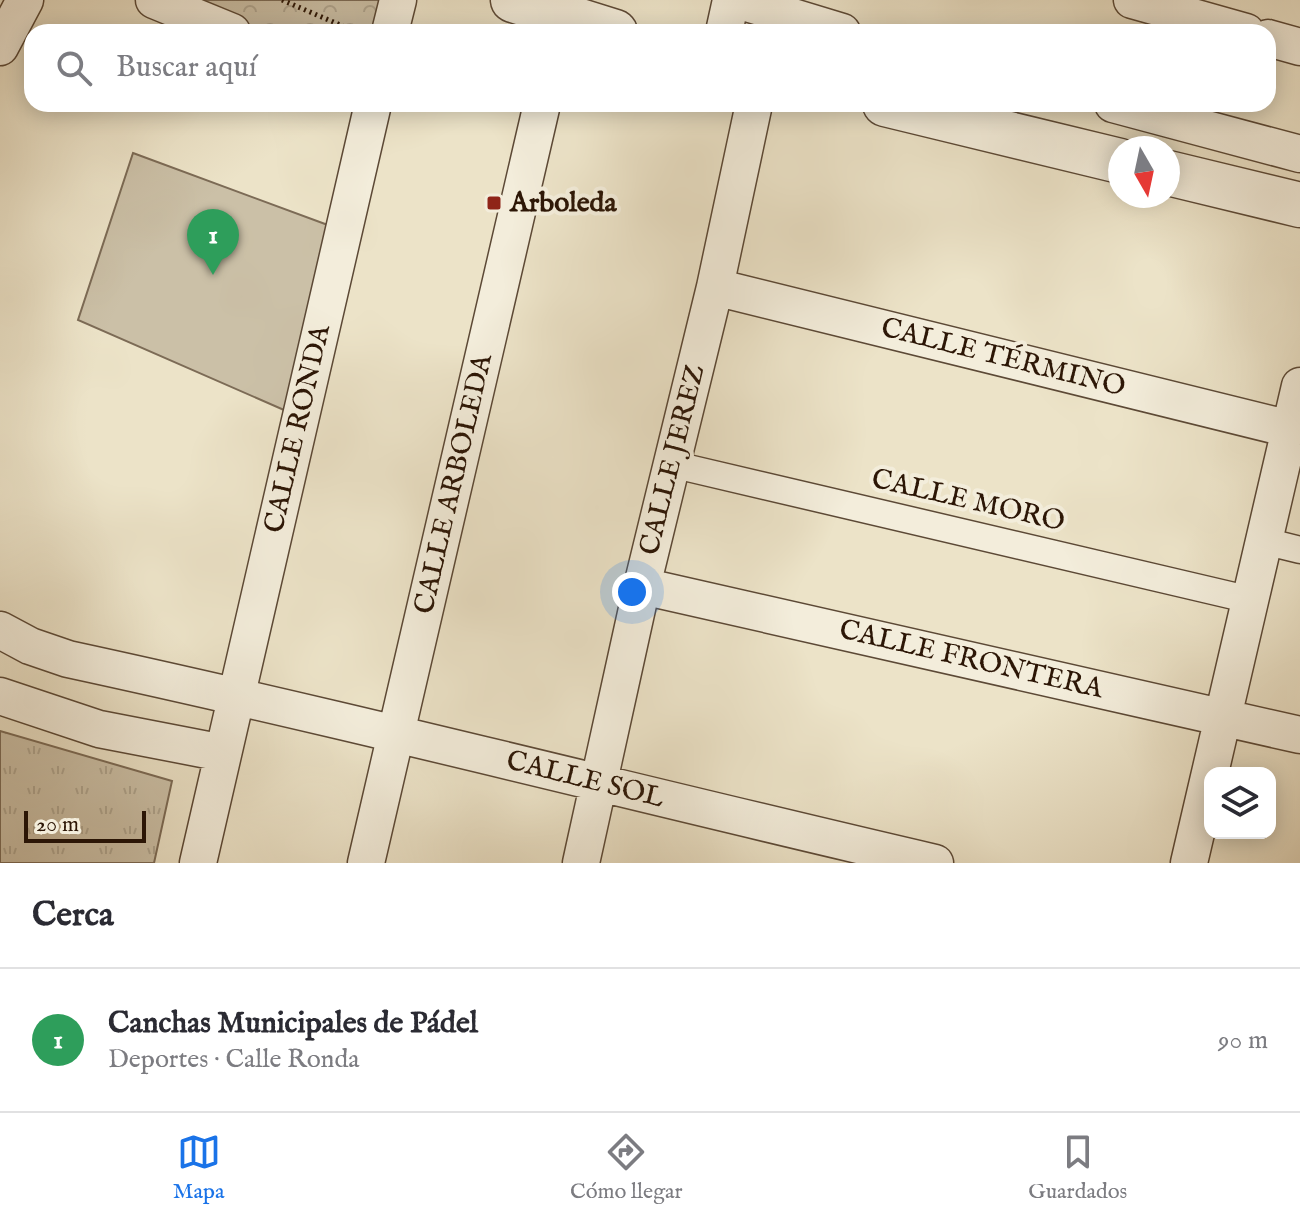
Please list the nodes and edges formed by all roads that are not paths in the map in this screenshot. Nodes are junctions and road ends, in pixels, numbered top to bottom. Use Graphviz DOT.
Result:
graph roads {
  1 [pos="25,0"];
  2 [pos="154,0"];
  3 [pos="398,0"];
  4 [pos="513,0"];
  5 [pos="731,0"];
  6 [pos="737,0"];
  7 [pos="1132,0"];
  8 [pos="212,24"];
  9 [pos="392,24"];
  10 [pos="561,24"];
  11 [pos="726,24"];
  12 [pos="816,24"];
  13 [pos="1218,24"];
  14 [pos="1276,40"];
  15 [pos="0,47"];
  16 [pos="1300,47"];
  17 [pos="371,112"];
  18 [pos="540,112"];
  19 [pos="752,112"];
  20 [pos="918,112"];
  21 [pos="1143,112"];
  22 [pos="1300,154"];
  23 [pos="1108,158"];
  24 [pos="1180,176"];
  25 [pos="1300,205"];
  26 [pos="715,287"];
  27 [pos="1300,386"];
  28 [pos="1290,429"];
  29 [pos="671,464"];
  30 [pos="1264,541"];
  31 [pos="1300,550"];
  32 [pos="642,586"];
  33 [pos="1251,600"];
  34 [pos="0,630"];
  35 [pos="235,695"];
  36 [pos="0,696"];
  37 [pos="1222,717"];
  38 [pos="396,733"];
  39 [pos="1300,735"];
  40 [pos="223,753"];
  41 [pos="599,784"];
  42 [pos="198,863"];
  43 [pos="366,863"];
  44 [pos="581,863"];
  45 [pos="935,863"];
  46 [pos="1189,863"];
  1 -- 15 [label="street"];
  2 -- 8 [label="street"];
  3 -- 9 [label="street"];
  4 -- 10 [label="street"];
  5 -- 11 [label="street"];
  6 -- 12 [label="street"];
  7 -- 13 [label="street"];
  14 -- 16 [label="street"];
  17 -- 35 [label="street, CALLE RONDA"];
  18 -- 38 [label="street, CALLE ARBOLEDA"];
  19 -- 26 [label="street, CALLE JEREZ"];
  20 -- 23 [label="street"];
  21 -- 22 [label="street"];
  24 -- 25 [label="street"];
  26 -- 28 [label="street, CALLE TÉRMINO"];
  26 -- 29 [label="street, CALLE JEREZ"];
  27 -- 28 [label="street"];
  28 -- 30 [label="street"];
  29 -- 32 [label="street, CALLE JEREZ"];
  29 -- 33 [label="street, CALLE MORO"];
  30 -- 31 [label="street"];
  30 -- 33 [label="street"];
  32 -- 37 [label="street, CALLE FRONTERA"];
  32 -- 41 [label="street, CALLE JEREZ"];
  33 -- 37 [label="street"];
  34 -- 35 [label="street, CALLE SOL"];
  35 -- 38 [label="street, CALLE SOL"];
  35 -- 40 [label="street, CALLE RONDA"];
  36 -- 40 [label="street"];
  37 -- 39 [label="street, CALLE FRONTERA"];
  37 -- 46 [label="street"];
  38 -- 41 [label="street, CALLE SOL"];
  38 -- 43 [label="street, CALLE ARBOLEDA"];
  40 -- 42 [label="street, CALLE RONDA"];
  41 -- 44 [label="street, CALLE JEREZ"];
  41 -- 45 [label="street, CALLE SOL"];
}
